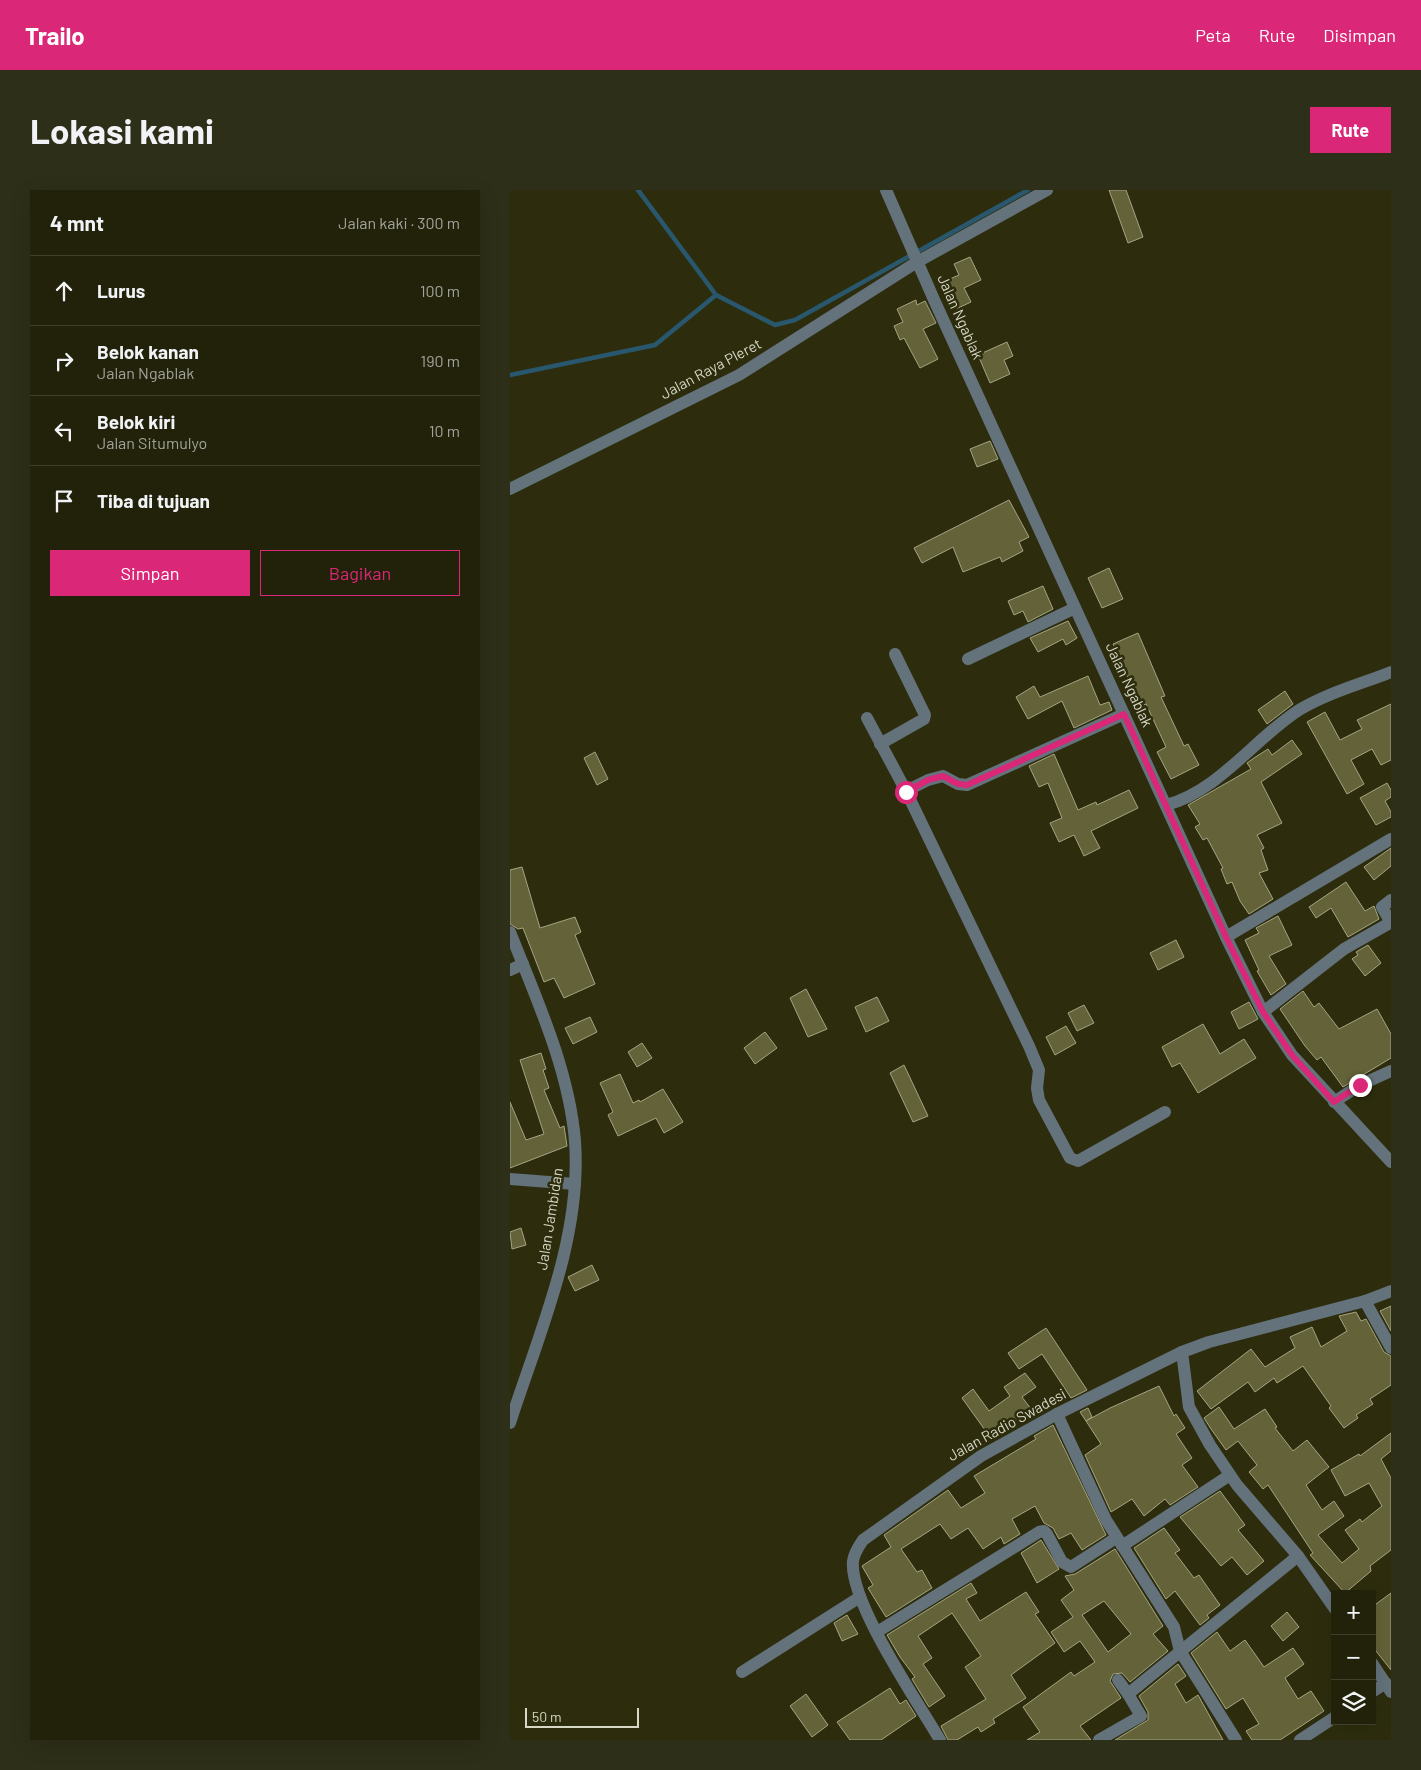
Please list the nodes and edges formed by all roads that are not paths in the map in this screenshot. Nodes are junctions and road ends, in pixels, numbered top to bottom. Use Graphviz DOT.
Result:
graph roads {
  1 [pos="886,190"];
  2 [pos="1047,190"];
  3 [pos="916,259"];
  4 [pos="510,489"];
  5 [pos="1076,608"];
  6 [pos="895,654"];
  7 [pos="968,659"];
  8 [pos="1391,672"];
  9 [pos="1124,714"];
  10 [pos="867,718"];
  11 [pos="880,744"];
  12 [pos="906,792"];
  13 [pos="1166,805"];
  14 [pos="1391,839"];
  15 [pos="1391,900"];
  16 [pos="510,932"];
  17 [pos="1226,937"];
  18 [pos="523,964"];
  19 [pos="510,970"];
  20 [pos="1263,1012"];
  21 [pos="1391,1071"];
  22 [pos="1334,1102"];
  23 [pos="1165,1112"];
  24 [pos="1391,1162"];
  25 [pos="510,1179"];
  26 [pos="575,1184"];
  27 [pos="1391,1291"];
  28 [pos="1365,1301"];
  29 [pos="1391,1348"];
  30 [pos="1182,1352"];
  31 [pos="1057,1414"];
  32 [pos="510,1423"];
  33 [pos="1230,1475"];
  34 [pos="1119,1542"];
  35 [pos="1298,1556"];
  36 [pos="860,1597"];
  37 [pos="1331,1603"];
  38 [pos="877,1632"];
  39 [pos="1180,1651"];
  40 [pos="1376,1669"];
  41 [pos="742,1672"];
  42 [pos="1118,1680"];
  43 [pos="1388,1687"];
  44 [pos="1376,1691"];
  45 [pos="1128,1694"];
  46 [pos="1331,1720"];
  47 [pos="940,1740"];
  48 [pos="1099,1740"];
  49 [pos="1236,1740"];
  50 [pos="1300,1740"];
  1 -- 3 [label="street, Jalan Ngablak"];
  2 -- 3 [label="street, Jalan Raya Pleret"];
  3 -- 4 [label="street, Jalan Raya Pleret"];
  3 -- 5 [label="street, Jalan Ngablak"];
  5 -- 7 [label="street"];
  5 -- 9 [label="street, Jalan Ngablak"];
  6 -- 11 [label="street"];
  8 -- 13 [label="street"];
  9 -- 12 [label="street"];
  9 -- 13 [label="street, Jalan Ngablak"];
  10 -- 11 [label="street"];
  11 -- 12 [label="street"];
  12 -- 23 [label="street"];
  13 -- 17 [label="street, Jalan Ngablak"];
  14 -- 17 [label="street"];
  15 -- 20 [label="street"];
  16 -- 18 [label="street, Jalan Jambidan"];
  17 -- 20 [label="street, Jalan Ngablak"];
  18 -- 19 [label="street"];
  18 -- 26 [label="street, Jalan Jambidan"];
  20 -- 22 [label="street, Jalan Ngablak"];
  21 -- 22 [label="street"];
  22 -- 24 [label="street, Jalan Ngablak"];
  25 -- 26 [label="street"];
  26 -- 32 [label="street, Jalan Jambidan"];
  27 -- 28 [label="street, Jalan Radio Swadesi"];
  28 -- 29 [label="street"];
  28 -- 30 [label="street, Jalan Radio Swadesi"];
  30 -- 31 [label="street, Jalan Radio Swadesi"];
  30 -- 33 [label="street"];
  31 -- 34 [label="street"];
  31 -- 36 [label="street, Jalan Radio Swadesi"];
  33 -- 34 [label="street"];
  33 -- 35 [label="street"];
  34 -- 38 [label="street"];
  34 -- 39 [label="street"];
  35 -- 37 [label="street"];
  35 -- 39 [label="street"];
  36 -- 38 [label="street, Jalan Radio Swadesi"];
  36 -- 41 [label="street"];
  38 -- 47 [label="street, Jalan Radio Swadesi"];
  39 -- 45 [label="street"];
  39 -- 49 [label="street"];
  40 -- 43 [label="street"];
  42 -- 45 [label="street"];
  43 -- 44 [label="street"];
  45 -- 48 [label="street"];
  46 -- 50 [label="street"];
}
